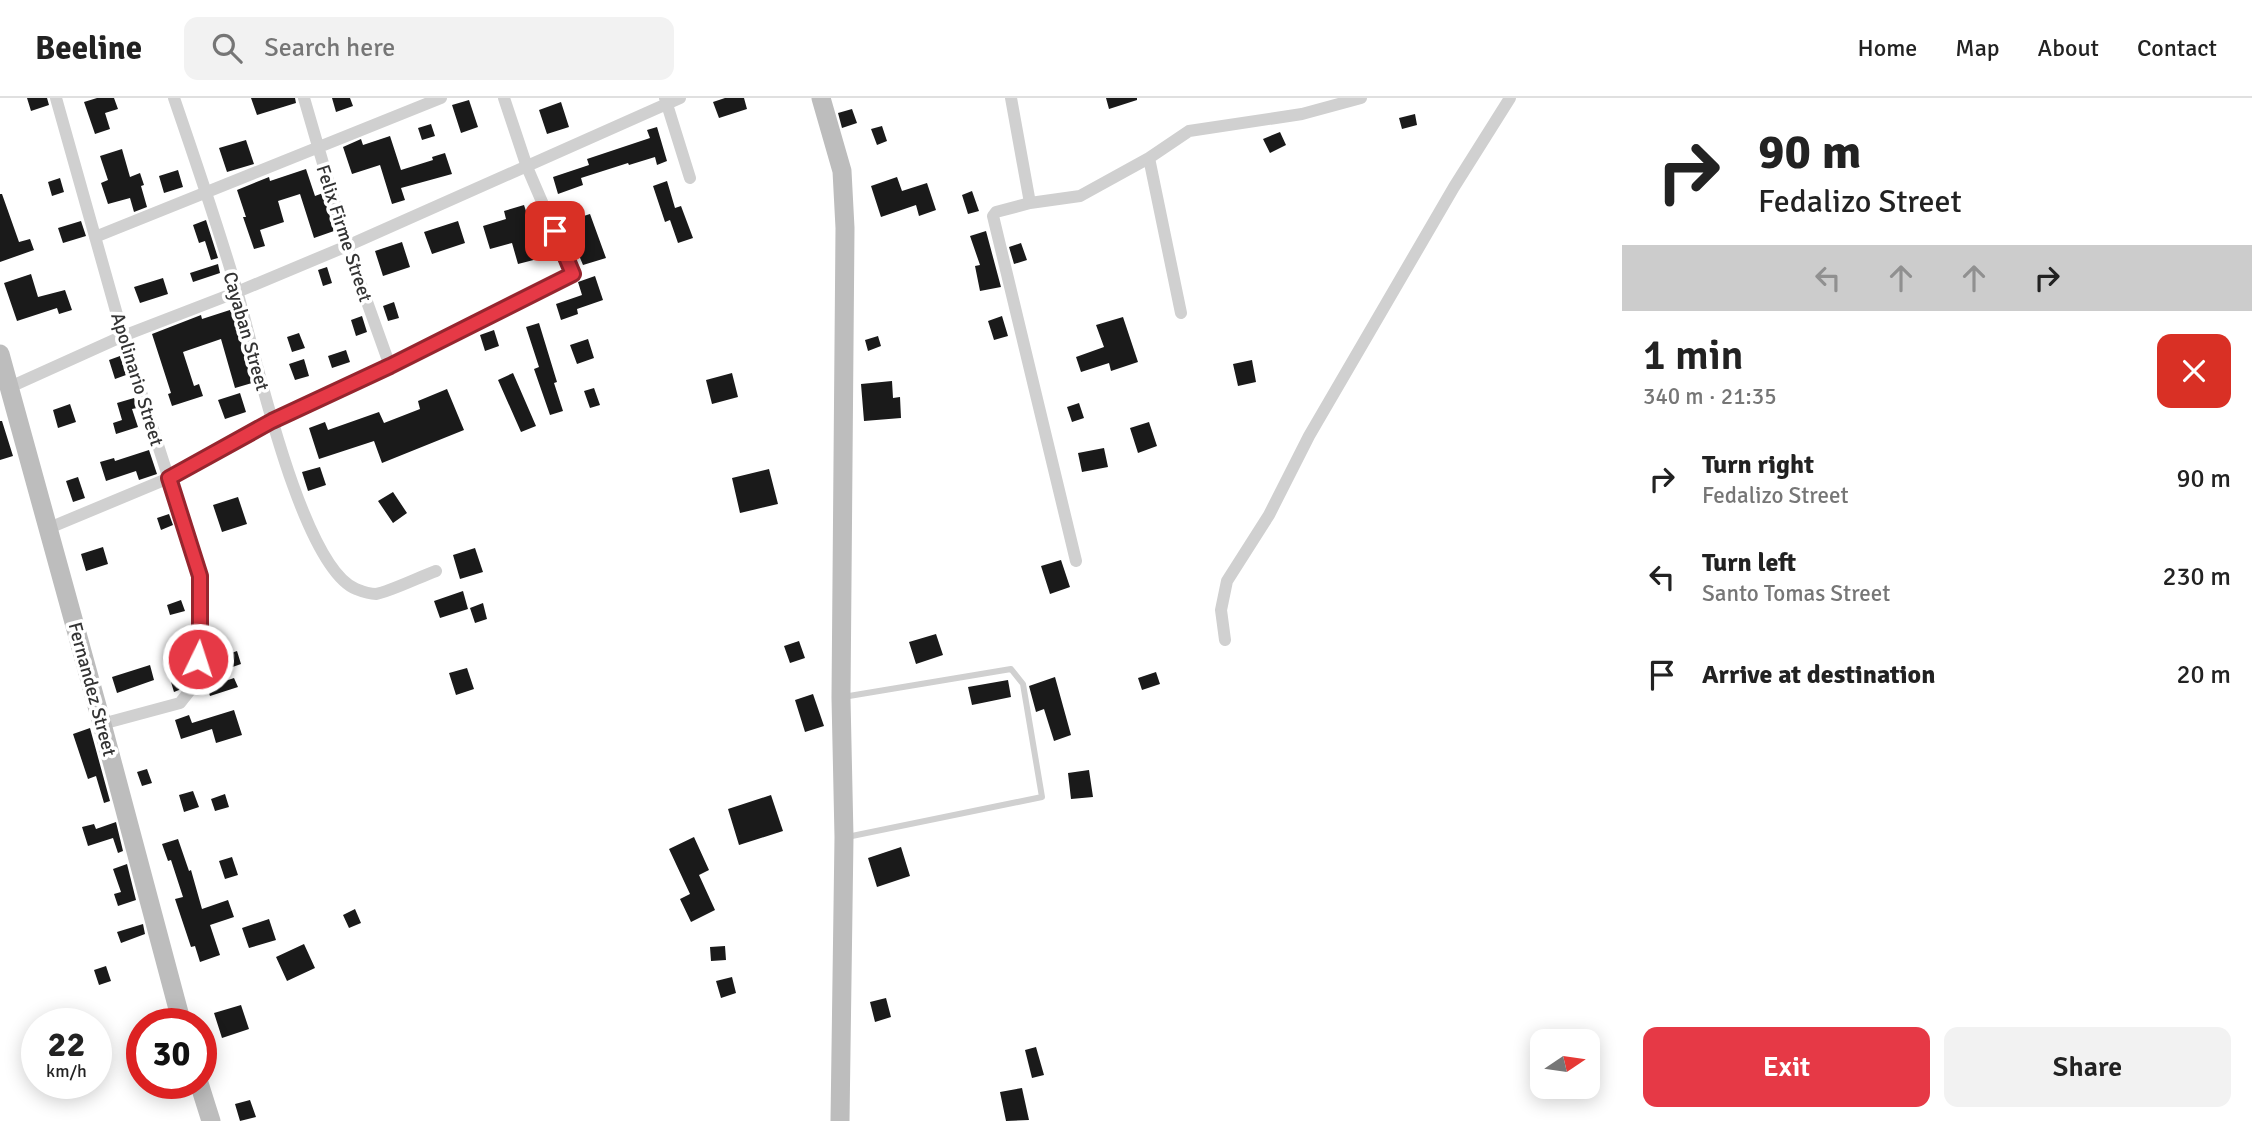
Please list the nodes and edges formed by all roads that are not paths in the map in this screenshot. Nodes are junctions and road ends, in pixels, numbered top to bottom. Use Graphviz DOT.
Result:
graph roads {
  1 [pos="56,98"];
  2 [pos="174,98"];
  3 [pos="303,98"];
  4 [pos="441,98"];
  5 [pos="504,98"];
  6 [pos="680,98"];
  7 [pos="821,98"];
  8 [pos="1010,98"];
  9 [pos="1361,98"];
  10 [pos="1510,98"];
  11 [pos="666,101"];
  12 [pos="317,149"];
  13 [pos="1149,158"];
  14 [pos="527,167"];
  15 [pos="690,178"];
  16 [pos="206,194"];
  17 [pos="1030,203"];
  18 [pos="95,237"];
  19 [pos="347,246"];
  20 [pos="237,292"];
  21 [pos="1181,313"];
  22 [pos="123,335"];
  23 [pos="0,354"];
  24 [pos="390,366"];
  25 [pos="10,387"];
  26 [pos="272,421"];
  27 [pos="169,478"];
  28 [pos="49,528"];
  29 [pos="1076,561"];
  30 [pos="436,571"];
  31 [pos="1225,640"];
  32 [pos="841,698"];
  33 [pos="102,724"];
  34 [pos="844,837"];
  35 [pos="178,1008"];
  36 [pos="203,1099"];
  37 [pos="211,1121"];
  38 [pos="840,1121"];
  1 -- 18 [label="street, Apolinario Street"];
  2 -- 16 [label="street, Cayaban Street"];
  3 -- 12 [label="street, Felix Firme Street"];
  4 -- 12 [label="street"];
  5 -- 14 [label="street"];
  6 -- 11 [label="street"];
  7 -- 32 [label="street"];
  8 -- 17 [label="street"];
  9 -- 13 [label="street"];
  10 -- 31 [label="street"];
  11 -- 14 [label="street"];
  11 -- 15 [label="street"];
  12 -- 16 [label="street"];
  12 -- 19 [label="street, Felix Firme Street"];
  13 -- 17 [label="street"];
  13 -- 21 [label="street"];
  14 -- 19 [label="street"];
  14 -- 24 [label="street"];
  16 -- 18 [label="street"];
  16 -- 20 [label="street, Cayaban Street"];
  17 -- 29 [label="street"];
  18 -- 22 [label="street, Apolinario Street"];
  19 -- 20 [label="street"];
  19 -- 24 [label="street, Felix Firme Street"];
  20 -- 22 [label="street"];
  20 -- 26 [label="street, Cayaban Street"];
  22 -- 25 [label="street"];
  22 -- 27 [label="street, Apolinario Street"];
  23 -- 25 [label="street, Fernandez Street"];
  24 -- 26 [label="street"];
  25 -- 28 [label="street, Fernandez Street"];
  26 -- 27 [label="street"];
  26 -- 30 [label="street, Cayaban Street"];
  27 -- 28 [label="street"];
  27 -- 33 [label="street, Apolinario Street"];
  28 -- 33 [label="street, Fernandez Street"];
  32 -- 34 [label="street"];
  32 -- 34 [label="lane"];
  33 -- 35 [label="street, Fernandez Street"];
  34 -- 38 [label="street"];
  36 -- 37 [label="street"];
}
